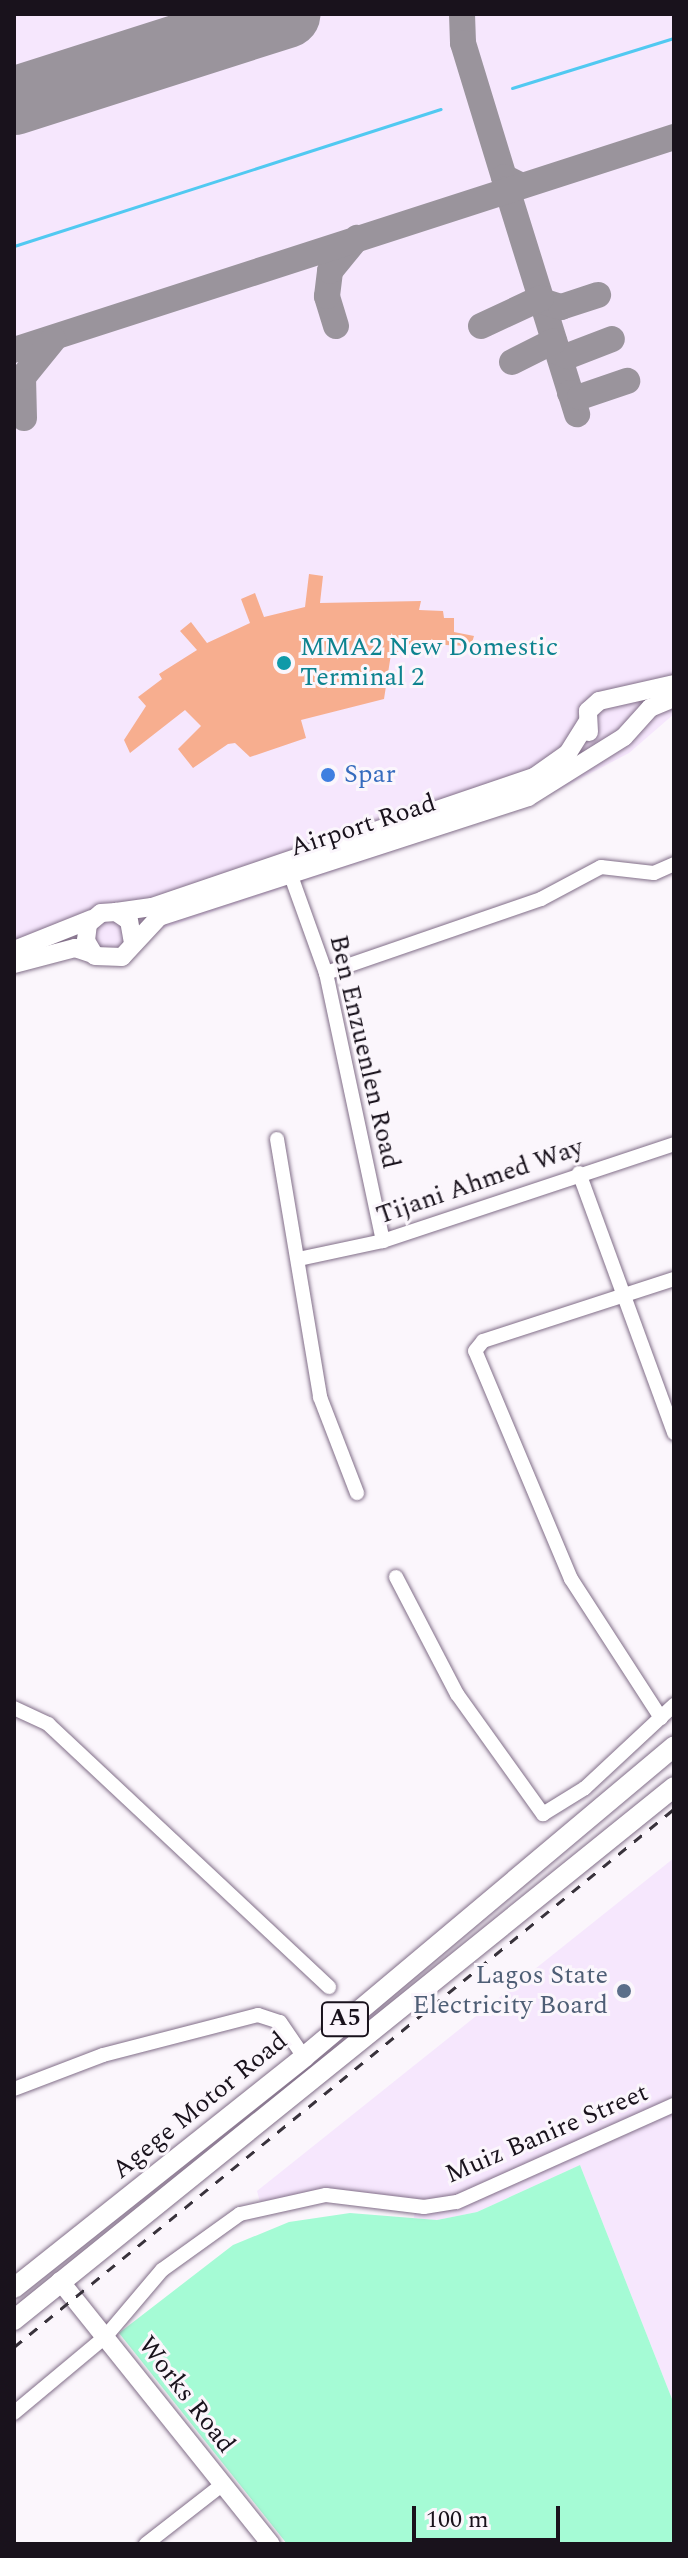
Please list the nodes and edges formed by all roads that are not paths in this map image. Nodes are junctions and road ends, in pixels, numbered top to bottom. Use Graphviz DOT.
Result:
graph roads {
  1 [pos="674,684"];
  2 [pos="617,695"];
  3 [pos="674,698"];
  4 [pos="637,721"];
  5 [pos="587,723"];
  6 [pos="607,746"];
  7 [pos="674,864"];
  8 [pos="291,876"];
  9 [pos="116,912"];
  10 [pos="94,917"];
  11 [pos="133,943"];
  12 [pos="14,950"];
  13 [pos="95,956"];
  14 [pos="14,964"];
  15 [pos="326,973"];
  16 [pos="277,1139"];
  17 [pos="674,1144"];
  18 [pos="579,1173"];
  19 [pos="383,1241"];
  20 [pos="299,1259"];
  21 [pos="674,1279"];
  22 [pos="623,1296"];
  23 [pos="674,1433"];
  24 [pos="357,1493"];
  25 [pos="396,1577"];
  26 [pos="674,1705"];
  27 [pos="14,1708"];
  28 [pos="661,1718"];
  29 [pos="674,1747"];
  30 [pos="674,1787"];
  31 [pos="608,1801"];
  32 [pos="626,1825"];
  33 [pos="329,1987"];
  34 [pos="304,2057"];
  35 [pos="17,2082"];
  36 [pos="674,2105"];
  37 [pos="60,2281"];
  38 [pos="14,2288"];
  39 [pos="14,2320"];
  40 [pos="106,2336"];
  41 [pos="14,2413"];
  42 [pos="223,2484"];
  43 [pos="146,2544"];
  44 [pos="271,2544"];
  1 -- 2 [label="main road"];
  2 -- 4 [label="main road"];
  2 -- 5 [label="main road"];
  3 -- 4 [label="main road"];
  4 -- 6 [label="main road"];
  5 -- 6 [label="main road"];
  5 -- 9 [label="main road, Airport Road"];
  6 -- 8 [label="main road, Airport Road"];
  7 -- 15 [label="street"];
  8 -- 11 [label="main road, Airport Road"];
  8 -- 15 [label="street, Ben Enzuenlen Road"];
  9 -- 10 [label="main road"];
  9 -- 11 [label="main road"];
  10 -- 12 [label="main road"];
  10 -- 13 [label="main road"];
  11 -- 13 [label="main road"];
  13 -- 14 [label="main road"];
  15 -- 19 [label="street, Ben Enzuenlen Road"];
  16 -- 20 [label="street"];
  17 -- 18 [label="street, Tijani Ahmed Way"];
  18 -- 19 [label="street, Tijani Ahmed Way"];
  18 -- 22 [label="street"];
  19 -- 20 [label="street, Tijani Ahmed Way"];
  20 -- 24 [label="street"];
  21 -- 22 [label="street"];
  22 -- 23 [label="street"];
  22 -- 28 [label="street"];
  25 -- 28 [label="street"];
  26 -- 28 [label="street"];
  27 -- 33 [label="street"];
  29 -- 31 [label="highway, Agege Motor Road / A5"];
  30 -- 32 [label="highway, Agege Motor Road / A5"];
  31 -- 32 [label="highway"];
  31 -- 34 [label="highway, Agege Motor Road / A5"];
  32 -- 37 [label="highway, Agege Motor Road / A5"];
  34 -- 35 [label="street"];
  34 -- 38 [label="highway, Agege Motor Road / A5"];
  36 -- 40 [label="street, Muiz Banire Street"];
  37 -- 39 [label="highway, Agege Motor Road / A5"];
  37 -- 40 [label="main road, Works Road"];
  40 -- 41 [label="street, Muiz Banire Street"];
  40 -- 42 [label="main road, Works Road"];
  42 -- 43 [label="street"];
  42 -- 44 [label="main road, Works Road"];
}
